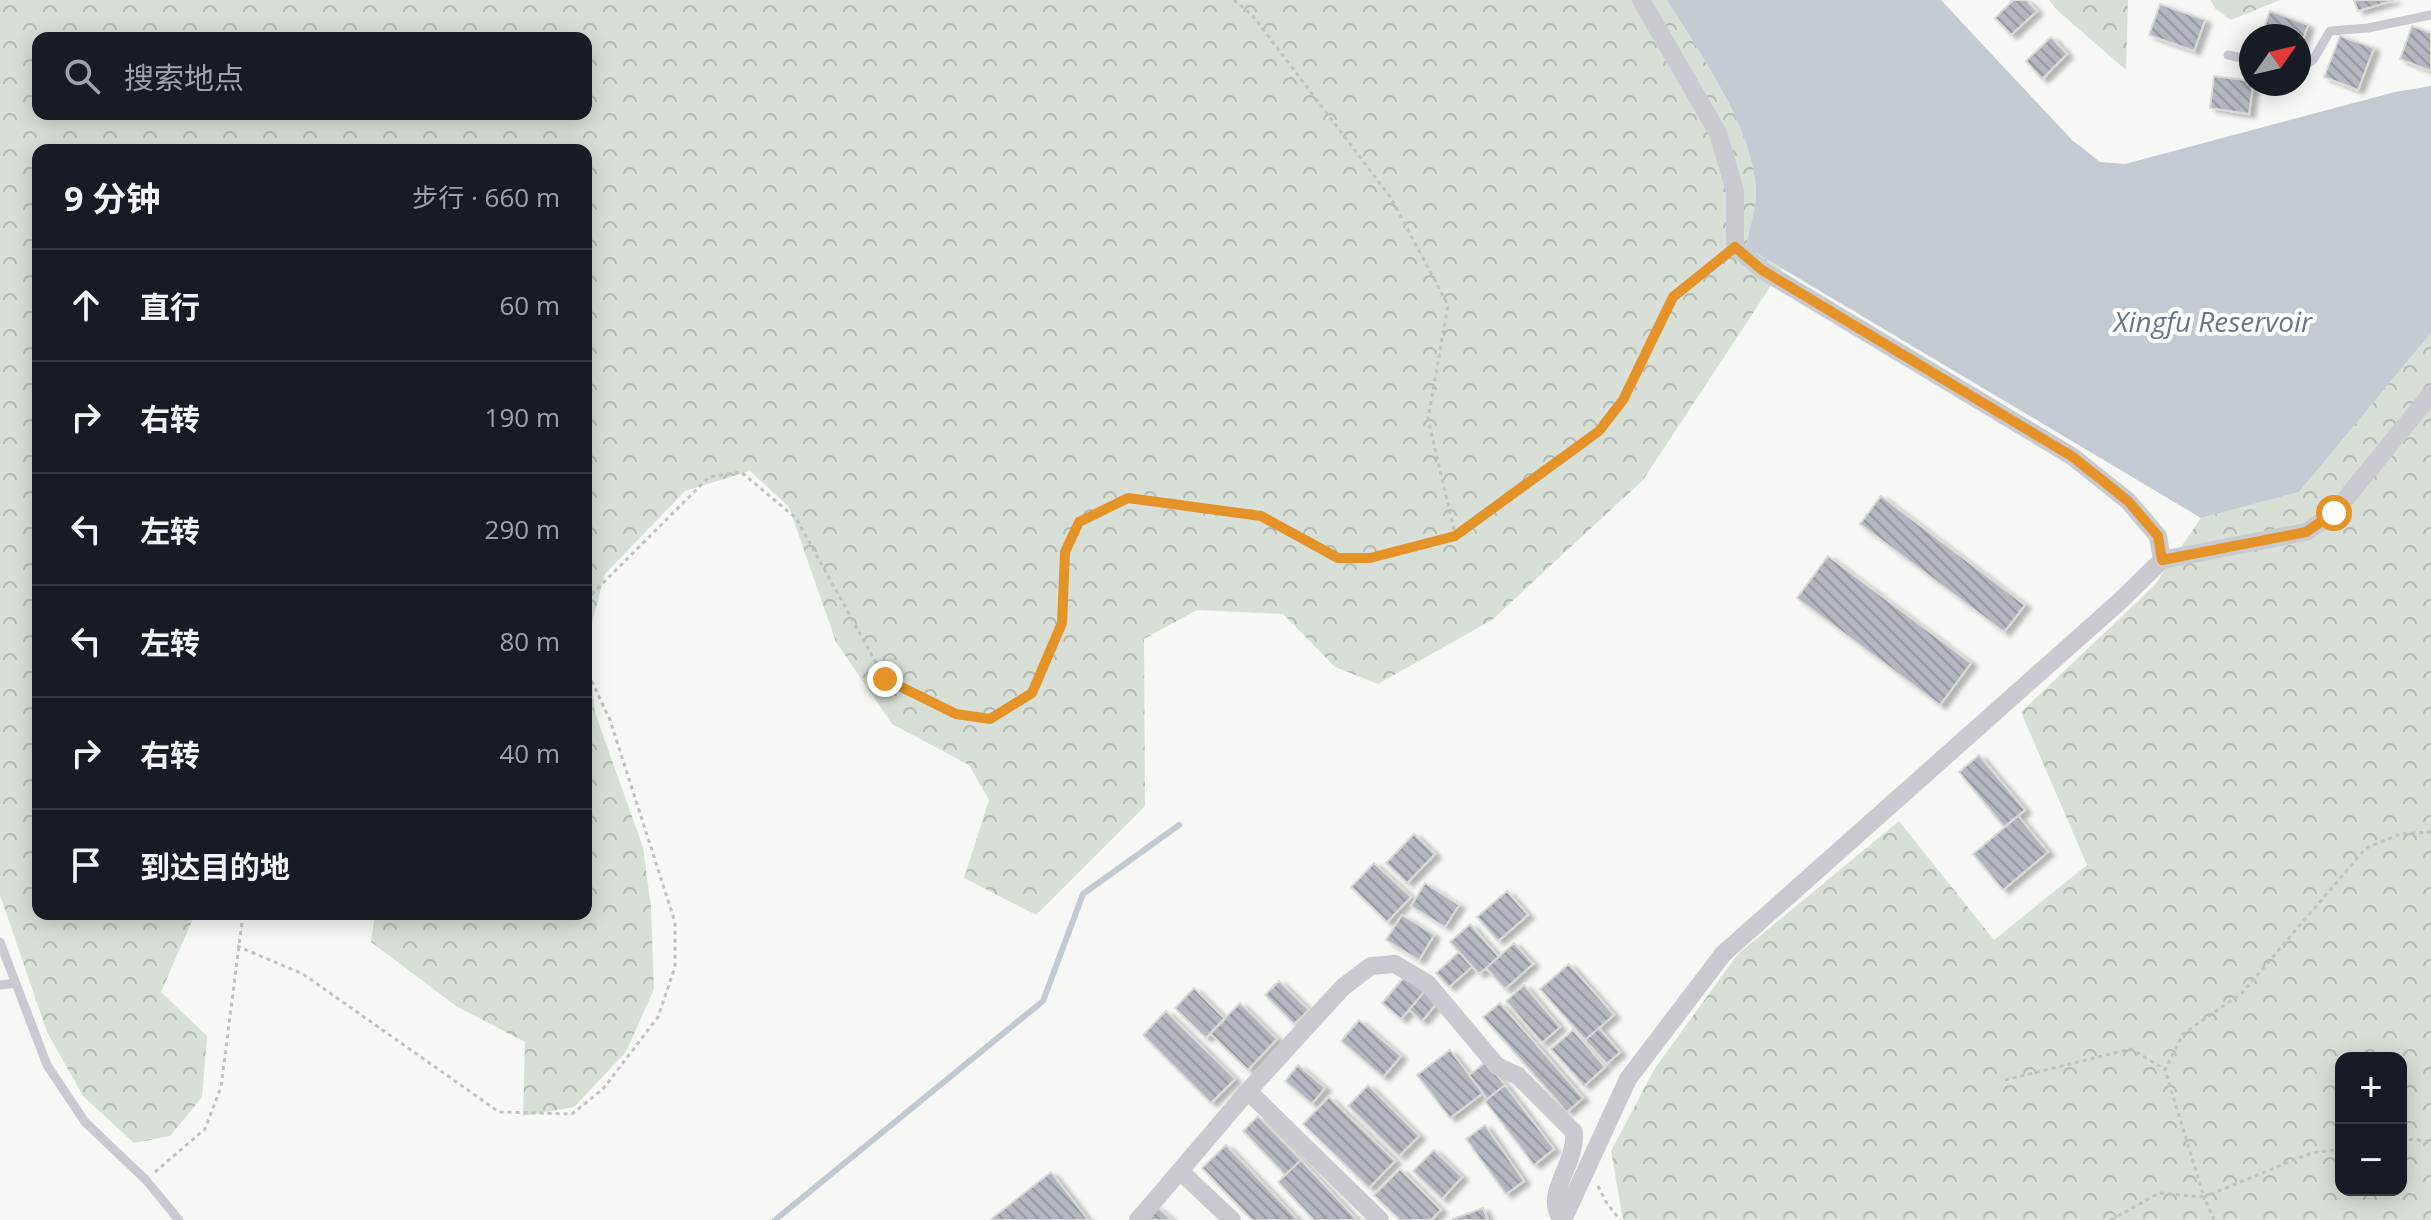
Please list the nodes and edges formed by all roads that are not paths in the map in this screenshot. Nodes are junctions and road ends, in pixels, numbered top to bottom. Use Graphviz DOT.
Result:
graph roads {
  1 [pos="1641,0"];
  2 [pos="2431,15"];
  3 [pos="2228,55"];
  4 [pos="2239,57"];
  5 [pos="2311,61"];
  6 [pos="2431,394"];
  7 [pos="2162,560"];
  8 [pos="0,942"];
  9 [pos="15,983"];
  10 [pos="0,985"];
  11 [pos="1248,1091"];
  12 [pos="1180,1171"];
  13 [pos="179,1220"];
  14 [pos="1138,1220"];
  15 [pos="1232,1220"];
  16 [pos="1380,1220"];
  17 [pos="1563,1220"];
  1 -- 7 [label="street"];
  2 -- 5 [label="lane"];
  3 -- 4 [label="lane"];
  6 -- 7 [label="street"];
  7 -- 17 [label="street"];
  8 -- 9 [label="lane"];
  9 -- 10 [label="lane"];
  9 -- 13 [label="lane"];
  11 -- 12 [label="street"];
  11 -- 16 [label="street"];
  11 -- 17 [label="street"];
  12 -- 14 [label="street"];
  12 -- 15 [label="street"];
}
